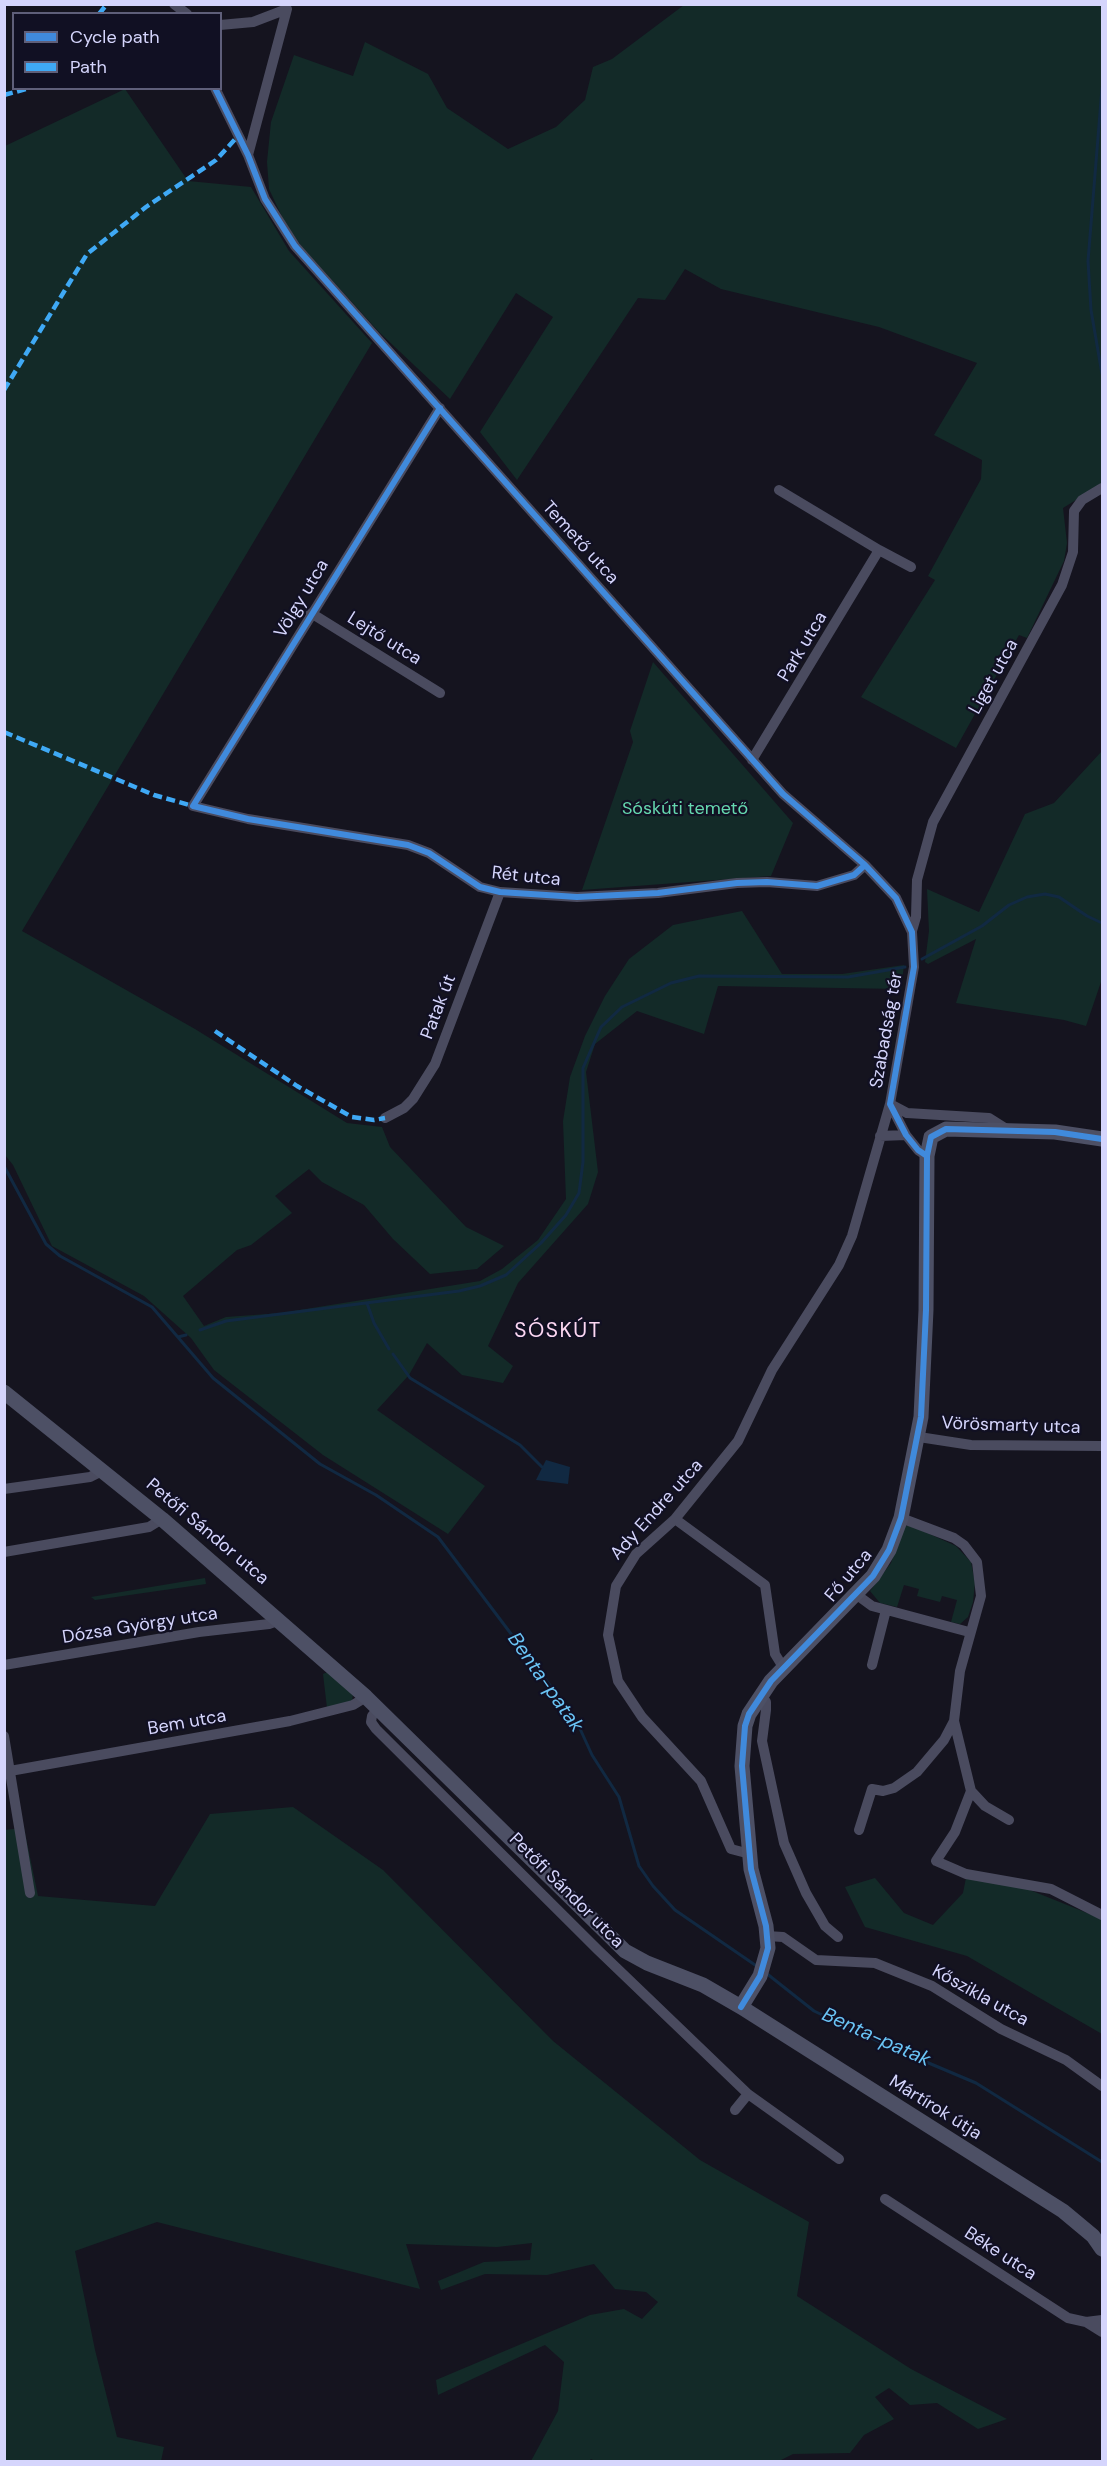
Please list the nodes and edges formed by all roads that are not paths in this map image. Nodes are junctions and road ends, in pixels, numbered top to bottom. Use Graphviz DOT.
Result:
graph roads {
  1 [pos="222,25"];
  2 [pos="216,90"];
  3 [pos="248,155"];
  4 [pos="440,408"];
  5 [pos="1102,488"];
  6 [pos="779,490"];
  7 [pos="879,550"];
  8 [pos="911,567"];
  9 [pos="311,614"];
  10 [pos="440,693"];
  11 [pos="752,760"];
  12 [pos="193,806"];
  13 [pos="866,866"];
  14 [pos="915,890"];
  15 [pos="500,892"];
  16 [pos="896,898"];
  17 [pos="912,932"];
  18 [pos="890,1104"];
  19 [pos="385,1118"];
  20 [pos="1008,1131"];
  21 [pos="906,1135"];
  22 [pos="880,1136"];
  23 [pos="1102,1139"];
  24 [pos="927,1156"];
  25 [pos="4,1392"];
  26 [pos="919,1437"];
  27 [pos="1102,1446"];
  28 [pos="102,1471"];
  29 [pos="4,1489"];
  30 [pos="901,1518"];
  31 [pos="162,1519"];
  32 [pos="675,1519"];
  33 [pos="4,1552"];
  34 [pos="857,1595"];
  35 [pos="886,1610"];
  36 [pos="280,1620"];
  37 [pos="969,1632"];
  38 [pos="4,1665"];
  39 [pos="872,1665"];
  40 [pos="783,1667"];
  41 [pos="761,1695"];
  42 [pos="366,1696"];
  43 [pos="378,1709"];
  44 [pos="954,1721"];
  45 [pos="4,1736"];
  46 [pos="944,1740"];
  47 [pos="958,1743"];
  48 [pos="10,1771"];
  49 [pos="971,1791"];
  50 [pos="1009,1820"];
  51 [pos="859,1830"];
  52 [pos="750,1854"];
  53 [pos="30,1893"];
  54 [pos="1102,1915"];
  55 [pos="838,1937"];
  56 [pos="768,1942"];
  57 [pos="741,2007"];
  58 [pos="1102,2086"];
  59 [pos="748,2094"];
  60 [pos="735,2110"];
  61 [pos="838,2159"];
  62 [pos="885,2199"];
  63 [pos="1102,2249"];
  64 [pos="1102,2320"];
  65 [pos="1086,2322"];
  66 [pos="1102,2332"];
  1 -- 3 [label="street"];
  2 -- 3 [label="street, Temető utca"];
  3 -- 4 [label="street, Temető utca"];
  4 -- 9 [label="street, Völgy utca"];
  4 -- 11 [label="street, Temető utca"];
  5 -- 14 [label="street, Liget utca"];
  6 -- 7 [label="street"];
  7 -- 8 [label="street"];
  7 -- 11 [label="street, Park utca"];
  9 -- 10 [label="street, Lejtő utca"];
  9 -- 12 [label="street, Völgy utca"];
  11 -- 13 [label="street, Temető utca"];
  12 -- 15 [label="street, Rét utca"];
  13 -- 15 [label="street, Rét utca"];
  13 -- 16 [label="street, Temető utca"];
  14 -- 16 [label="street"];
  14 -- 17 [label="street, Liget utca"];
  15 -- 19 [label="street, Patak út"];
  16 -- 17 [label="street, Temető utca"];
  17 -- 18 [label="street, Szabadság tér"];
  18 -- 20 [label="street, Szabadság tér"];
  18 -- 21 [label="street, Szabadság tér"];
  18 -- 22 [label="street, Ady Endre utca"];
  20 -- 23 [label="main road"];
  20 -- 24 [label="main road"];
  21 -- 22 [label="street"];
  21 -- 24 [label="street, Szabadság tér"];
  22 -- 32 [label="street, Ady Endre utca"];
  24 -- 26 [label="main road, Fő utca"];
  25 -- 28 [label="main road, Petőfi Sándor utca"];
  26 -- 27 [label="street, Vörösmarty utca"];
  26 -- 30 [label="main road, Fő utca"];
  28 -- 29 [label="street"];
  28 -- 31 [label="main road, Petőfi Sándor utca"];
  30 -- 34 [label="main road, Fő utca"];
  30 -- 37 [label="street"];
  31 -- 33 [label="street"];
  31 -- 36 [label="main road, Petőfi Sándor utca"];
  32 -- 40 [label="street"];
  32 -- 52 [label="street, Ady Endre utca"];
  34 -- 35 [label="street"];
  34 -- 40 [label="main road, Fő utca"];
  35 -- 37 [label="street"];
  35 -- 39 [label="street"];
  36 -- 38 [label="street, Dózsa György utca"];
  36 -- 42 [label="main road, Petőfi Sándor utca"];
  37 -- 44 [label="street"];
  40 -- 41 [label="main road, Fő utca"];
  41 -- 52 [label="main road, Fő utca"];
  41 -- 55 [label="street"];
  42 -- 43 [label="main road, Petőfi Sándor utca"];
  42 -- 48 [label="street, Bem utca"];
  43 -- 57 [label="main road, Petőfi Sándor utca"];
  43 -- 59 [label="street, Petőfi Sándor utca"];
  44 -- 46 [label="street"];
  44 -- 47 [label="street"];
  45 -- 48 [label="street"];
  46 -- 47 [label="street"];
  46 -- 51 [label="street"];
  47 -- 49 [label="street"];
  48 -- 53 [label="street"];
  49 -- 50 [label="street"];
  49 -- 54 [label="street"];
  52 -- 56 [label="main road, Fő utca"];
  56 -- 57 [label="main road"];
  56 -- 58 [label="street, Kőszikla utca"];
  57 -- 63 [label="main road, Mártírok útja"];
  59 -- 60 [label="street"];
  59 -- 61 [label="street"];
  62 -- 65 [label="street, Béke utca"];
  64 -- 65 [label="street, Béke utca"];
  65 -- 66 [label="street"];
}
